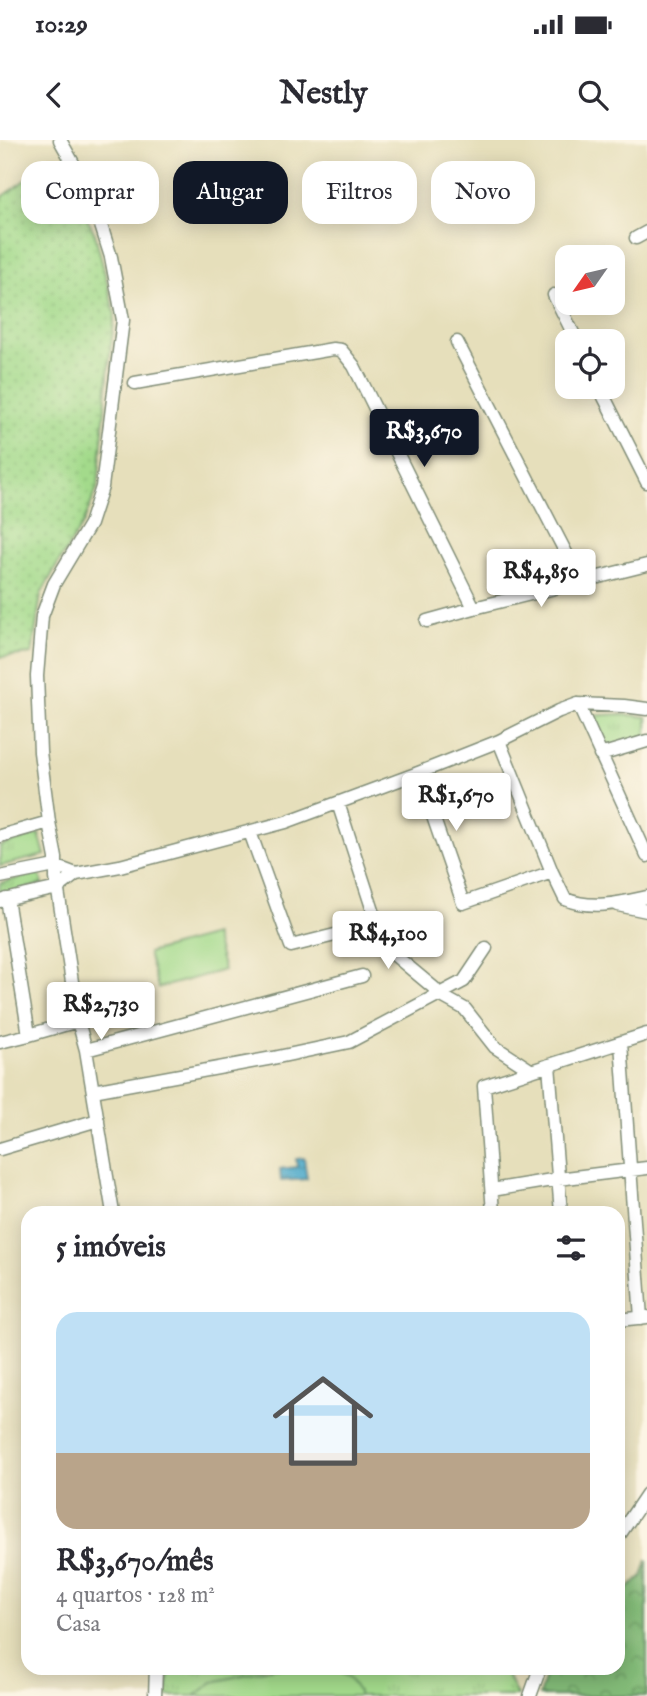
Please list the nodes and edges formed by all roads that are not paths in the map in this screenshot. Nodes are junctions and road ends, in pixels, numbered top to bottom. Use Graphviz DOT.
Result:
graph roads {
  1 [pos="60,140"];
  2 [pos="554,296"];
  3 [pos="570,329"];
  4 [pos="457,342"];
  5 [pos="135,383"];
  6 [pos="605,399"];
  7 [pos="647,482"];
  8 [pos="647,565"];
  9 [pos="581,582"];
  10 [pos="474,608"];
  11 [pos="427,621"];
  12 [pos="578,704"];
  13 [pos="647,709"];
  14 [pos="499,741"];
  15 [pos="647,741"];
  16 [pos="600,755"];
  17 [pos="418,773"];
  18 [pos="338,803"];
  19 [pos="49,822"];
  20 [pos="250,832"];
  21 [pos="0,836"];
  22 [pos="647,856"];
  23 [pos="552,872"];
  24 [pos="56,873"];
  25 [pos="76,874"];
  26 [pos="0,877"];
  27 [pos="647,897"];
  28 [pos="3,900"];
  29 [pos="615,904"];
  30 [pos="647,911"];
  31 [pos="376,925"];
  32 [pos="486,948"];
  33 [pos="362,976"];
  34 [pos="438,994"];
  35 [pos="79,1021"];
  36 [pos="647,1034"];
  37 [pos="29,1035"];
  38 [pos="0,1042"];
  39 [pos="621,1042"];
  40 [pos="86,1050"];
  41 [pos="549,1065"];
  42 [pos="532,1071"];
  43 [pos="93,1091"];
  44 [pos="98,1120"];
  45 [pos="0,1149"];
  46 [pos="647,1168"];
  47 [pos="629,1169"];
  48 [pos="558,1179"];
  49 [pos="492,1190"];
  50 [pos="112,1206"];
  51 [pos="493,1206"];
  52 [pos="560,1206"];
  53 [pos="644,1318"];
  54 [pos="625,1319"];
  55 [pos="647,1493"];
  56 [pos="625,1526"];
  57 [pos="156,1675"];
  58 [pos="538,1675"];
  59 [pos="155,1696"];
  60 [pos="530,1696"];
  1 -- 19 [label="street"];
  2 -- 3 [label="street"];
  4 -- 9 [label="street"];
  5 -- 10 [label="street"];
  6 -- 7 [label="street"];
  8 -- 9 [label="street"];
  9 -- 10 [label="street"];
  10 -- 11 [label="street"];
  12 -- 13 [label="street"];
  12 -- 14 [label="street"];
  12 -- 16 [label="street"];
  14 -- 17 [label="street"];
  14 -- 23 [label="street"];
  15 -- 16 [label="street"];
  16 -- 22 [label="street"];
  17 -- 18 [label="street"];
  17 -- 23 [label="street"];
  18 -- 20 [label="street"];
  18 -- 31 [label="street"];
  19 -- 21 [label="street"];
  19 -- 24 [label="street"];
  20 -- 25 [label="street"];
  20 -- 31 [label="street"];
  23 -- 29 [label="street"];
  24 -- 25 [label="street"];
  24 -- 25 [label="street"];
  24 -- 26 [label="street"];
  24 -- 28 [label="street"];
  24 -- 35 [label="street"];
  27 -- 29 [label="street"];
  28 -- 37 [label="street"];
  29 -- 30 [label="street"];
  31 -- 34 [label="street"];
  32 -- 34 [label="street"];
  33 -- 40 [label="street"];
  34 -- 42 [label="street"];
  34 -- 43 [label="street"];
  35 -- 37 [label="street"];
  35 -- 40 [label="street"];
  36 -- 39 [label="street"];
  37 -- 38 [label="street"];
  39 -- 41 [label="street"];
  39 -- 47 [label="street"];
  40 -- 43 [label="street"];
  41 -- 42 [label="street"];
  41 -- 48 [label="street"];
  42 -- 49 [label="street"];
  43 -- 44 [label="street"];
  44 -- 45 [label="street"];
  44 -- 50 [label="street"];
  46 -- 47 [label="street"];
  47 -- 48 [label="street"];
  47 -- 53 [label="street"];
  48 -- 49 [label="street"];
  48 -- 52 [label="street"];
  49 -- 51 [label="street"];
  53 -- 54 [label="street"];
  55 -- 56 [label="street"];
  57 -- 59 [label="street"];
  58 -- 60 [label="street"];
}
